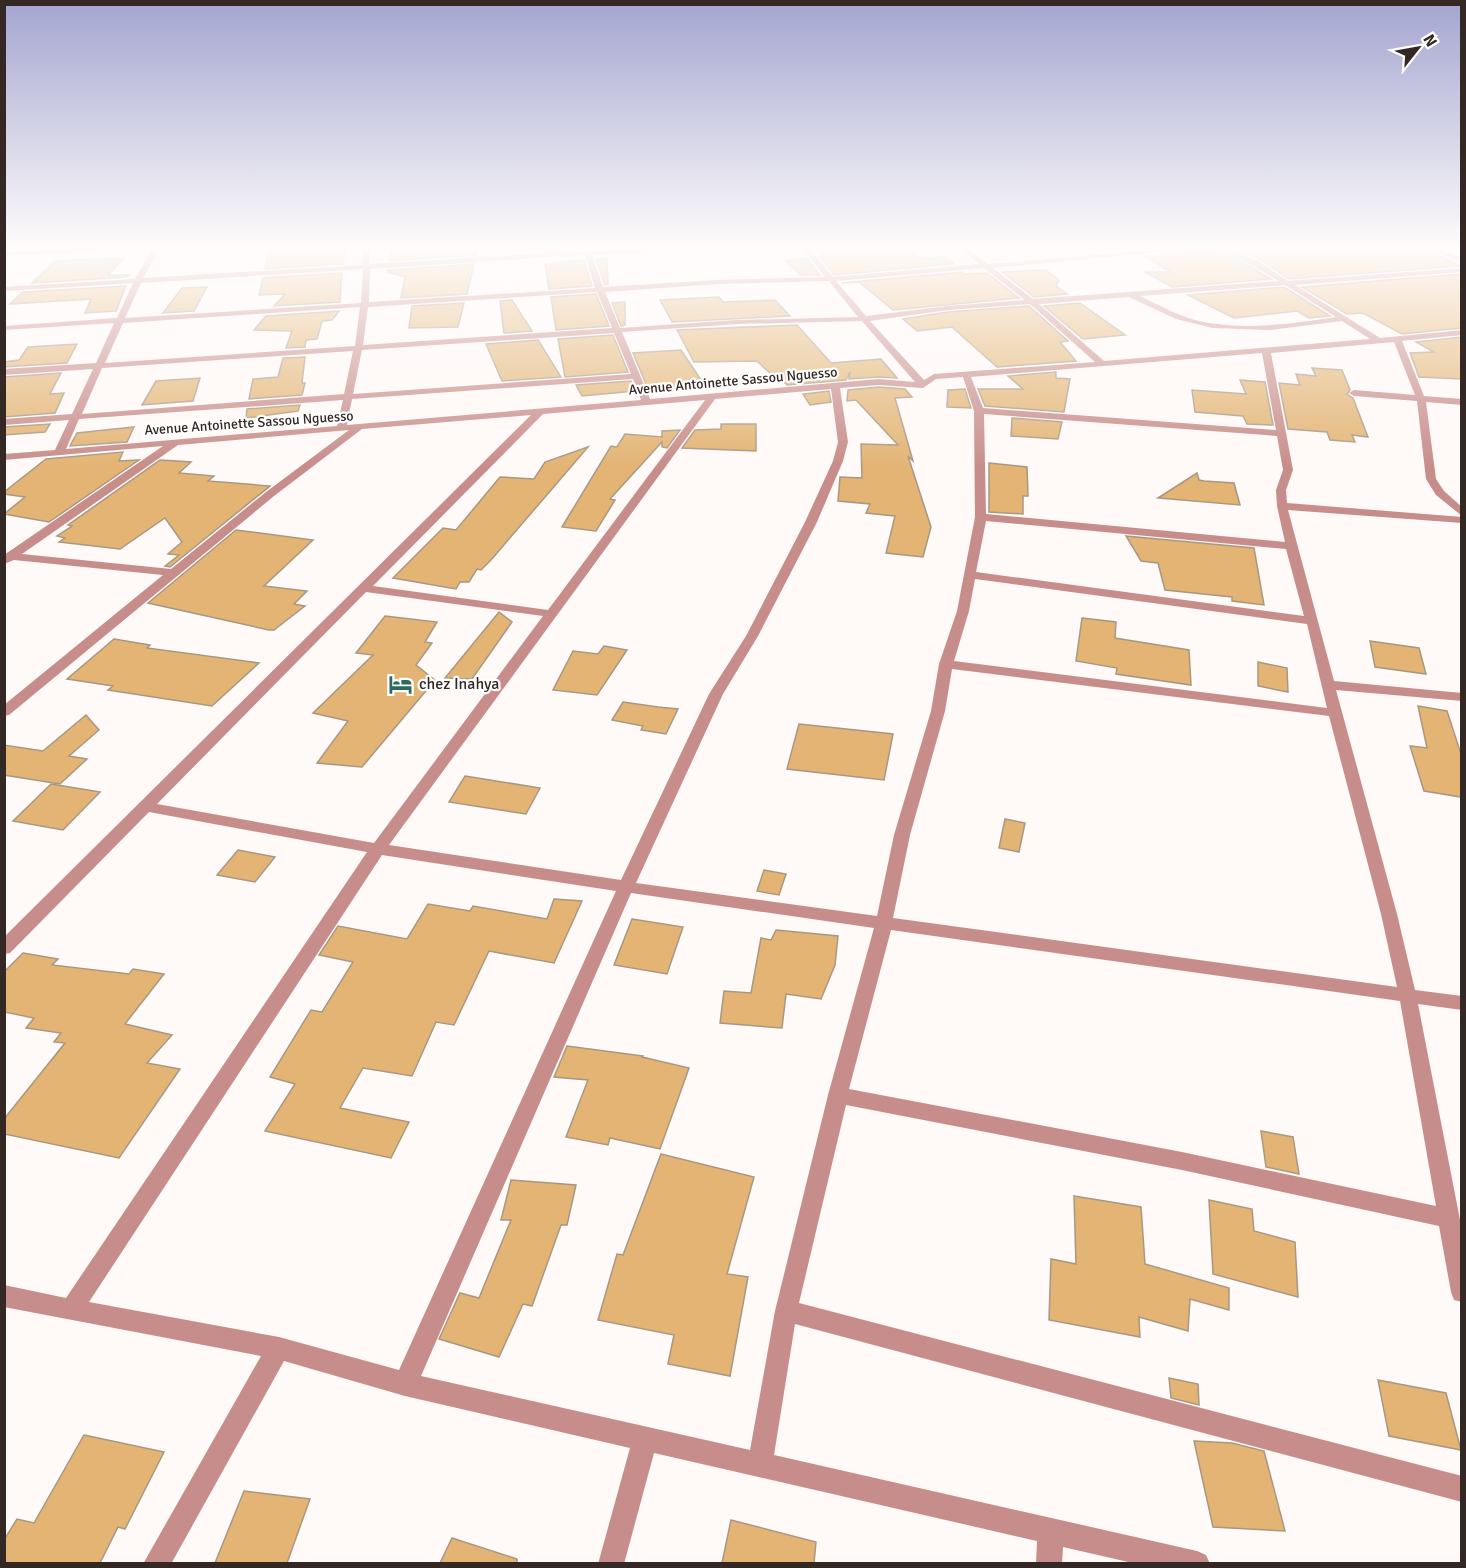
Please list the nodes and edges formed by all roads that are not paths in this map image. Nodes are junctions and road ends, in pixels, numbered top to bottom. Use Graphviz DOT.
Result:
graph roads {
  1 [pos="117,321"];
  2 [pos="120,321"];
  3 [pos="361,321"];
  4 [pos="614,321"];
  5 [pos="762,321"];
  6 [pos="867,321"];
  7 [pos="1054,321"];
  8 [pos="1196,321"];
  9 [pos="1326,321"];
  10 [pos="1347,321"];
  11 [pos="4,328"];
  12 [pos="618,331"];
  13 [pos="1461,332"];
  14 [pos="1397,339"];
  15 [pos="1379,341"];
  16 [pos="358,348"];
  17 [pos="1266,351"];
  18 [pos="1103,364"];
  19 [pos="98,366"];
  20 [pos="4,372"];
  21 [pos="966,374"];
  22 [pos="636,376"];
  23 [pos="923,385"];
  24 [pos="835,386"];
  25 [pos="1354,393"];
  26 [pos="712,396"];
  27 [pos="348,397"];
  28 [pos="1420,399"];
  29 [pos="647,402"];
  30 [pos="1461,402"];
  31 [pos="540,411"];
  32 [pos="979,411"];
  33 [pos="75,417"];
  34 [pos="4,422"];
  35 [pos="341,428"];
  36 [pos="358,428"];
  37 [pos="1280,433"];
  38 [pos="176,441"];
  39 [pos="59,452"];
  40 [pos="4,457"];
  41 [pos="1282,506"];
  42 [pos="1461,513"];
  43 [pos="981,517"];
  44 [pos="1461,520"];
  45 [pos="1292,546"];
  46 [pos="8,559"];
  47 [pos="174,573"];
  48 [pos="969,575"];
  49 [pos="363,588"];
  50 [pos="552,614"];
  51 [pos="1311,621"];
  52 [pos="946,664"];
  53 [pos="1328,685"];
  54 [pos="1461,697"];
  55 [pos="4,712"];
  56 [pos="1335,713"];
  57 [pos="147,807"];
  58 [pos="378,849"];
  59 [pos="626,887"];
  60 [pos="884,922"];
  61 [pos="4,948"];
  62 [pos="1408,996"];
  63 [pos="1461,1003"];
  64 [pos="838,1095"];
  65 [pos="1446,1218"];
  66 [pos="1461,1292"];
  67 [pos="4,1296"];
  68 [pos="71,1310"];
  69 [pos="786,1311"];
  70 [pos="279,1348"];
  71 [pos="405,1384"];
  72 [pos="645,1440"];
  73 [pos="760,1466"];
  74 [pos="1461,1489"];
  75 [pos="1050,1531"];
  76 [pos="156,1563"];
  77 [pos="611,1563"];
  78 [pos="1049,1563"];
  79 [pos="1197,1563"];
  1 -- 11 [label="street"];
  2 -- 19 [label="street"];
  3 -- 16 [label="street"];
  4 -- 12 [label="street"];
  5 -- 12 [label="street"];
  6 -- 23 [label="street"];
  7 -- 18 [label="street"];
  8 -- 9 [label="street"];
  10 -- 15 [label="street"];
  12 -- 16 [label="street"];
  12 -- 22 [label="street"];
  13 -- 14 [label="street, Avenue Antoinette Sassou Nguesso"];
  14 -- 15 [label="street, Avenue Antoinette Sassou Nguesso"];
  14 -- 28 [label="street"];
  15 -- 17 [label="street, Avenue Antoinette Sassou Nguesso"];
  16 -- 19 [label="street"];
  16 -- 27 [label="street"];
  17 -- 18 [label="street, Avenue Antoinette Sassou Nguesso"];
  17 -- 37 [label="street"];
  18 -- 21 [label="street, Avenue Antoinette Sassou Nguesso"];
  19 -- 20 [label="street"];
  19 -- 33 [label="street"];
  21 -- 23 [label="street, Avenue Antoinette Sassou Nguesso"];
  21 -- 32 [label="street"];
  22 -- 27 [label="street"];
  22 -- 29 [label="street"];
  23 -- 24 [label="street, Avenue Antoinette Sassou Nguesso"];
  24 -- 26 [label="street, Avenue Antoinette Sassou Nguesso"];
  24 -- 59 [label="street"];
  25 -- 28 [label="street"];
  26 -- 29 [label="street, Avenue Antoinette Sassou Nguesso"];
  26 -- 50 [label="street"];
  27 -- 33 [label="street"];
  27 -- 35 [label="street"];
  28 -- 30 [label="street"];
  28 -- 42 [label="street"];
  29 -- 31 [label="street, Avenue Antoinette Sassou Nguesso"];
  31 -- 36 [label="street, Avenue Antoinette Sassou Nguesso"];
  31 -- 49 [label="street"];
  32 -- 37 [label="street"];
  32 -- 43 [label="street"];
  33 -- 34 [label="street"];
  33 -- 39 [label="street"];
  35 -- 36 [label="street, Avenue Antoinette Sassou Nguesso"];
  35 -- 38 [label="street, Avenue Antoinette Sassou Nguesso"];
  36 -- 47 [label="street"];
  37 -- 41 [label="street"];
  38 -- 39 [label="street, Avenue Antoinette Sassou Nguesso"];
  38 -- 46 [label="street"];
  39 -- 40 [label="street, Avenue Antoinette Sassou Nguesso"];
  41 -- 44 [label="street"];
  41 -- 45 [label="street"];
  43 -- 45 [label="street"];
  43 -- 48 [label="street"];
  45 -- 51 [label="street"];
  46 -- 47 [label="street"];
  47 -- 55 [label="street"];
  48 -- 51 [label="street"];
  48 -- 52 [label="street"];
  49 -- 50 [label="street"];
  49 -- 57 [label="street"];
  50 -- 58 [label="street"];
  51 -- 53 [label="street"];
  52 -- 56 [label="street"];
  52 -- 60 [label="street"];
  53 -- 54 [label="street"];
  53 -- 56 [label="street"];
  56 -- 62 [label="street"];
  57 -- 58 [label="street"];
  57 -- 61 [label="street"];
  58 -- 59 [label="street"];
  58 -- 68 [label="street"];
  59 -- 60 [label="street"];
  59 -- 71 [label="street"];
  60 -- 62 [label="street"];
  60 -- 64 [label="street"];
  62 -- 63 [label="street"];
  62 -- 65 [label="street"];
  64 -- 65 [label="street"];
  64 -- 69 [label="street"];
  65 -- 66 [label="street"];
  67 -- 68 [label="street"];
  68 -- 70 [label="street"];
  69 -- 73 [label="street"];
  69 -- 74 [label="street"];
  70 -- 71 [label="street"];
  70 -- 76 [label="street"];
  71 -- 72 [label="street"];
  72 -- 73 [label="street"];
  72 -- 77 [label="street"];
  73 -- 75 [label="street"];
  75 -- 78 [label="street"];
  75 -- 79 [label="street"];
}
